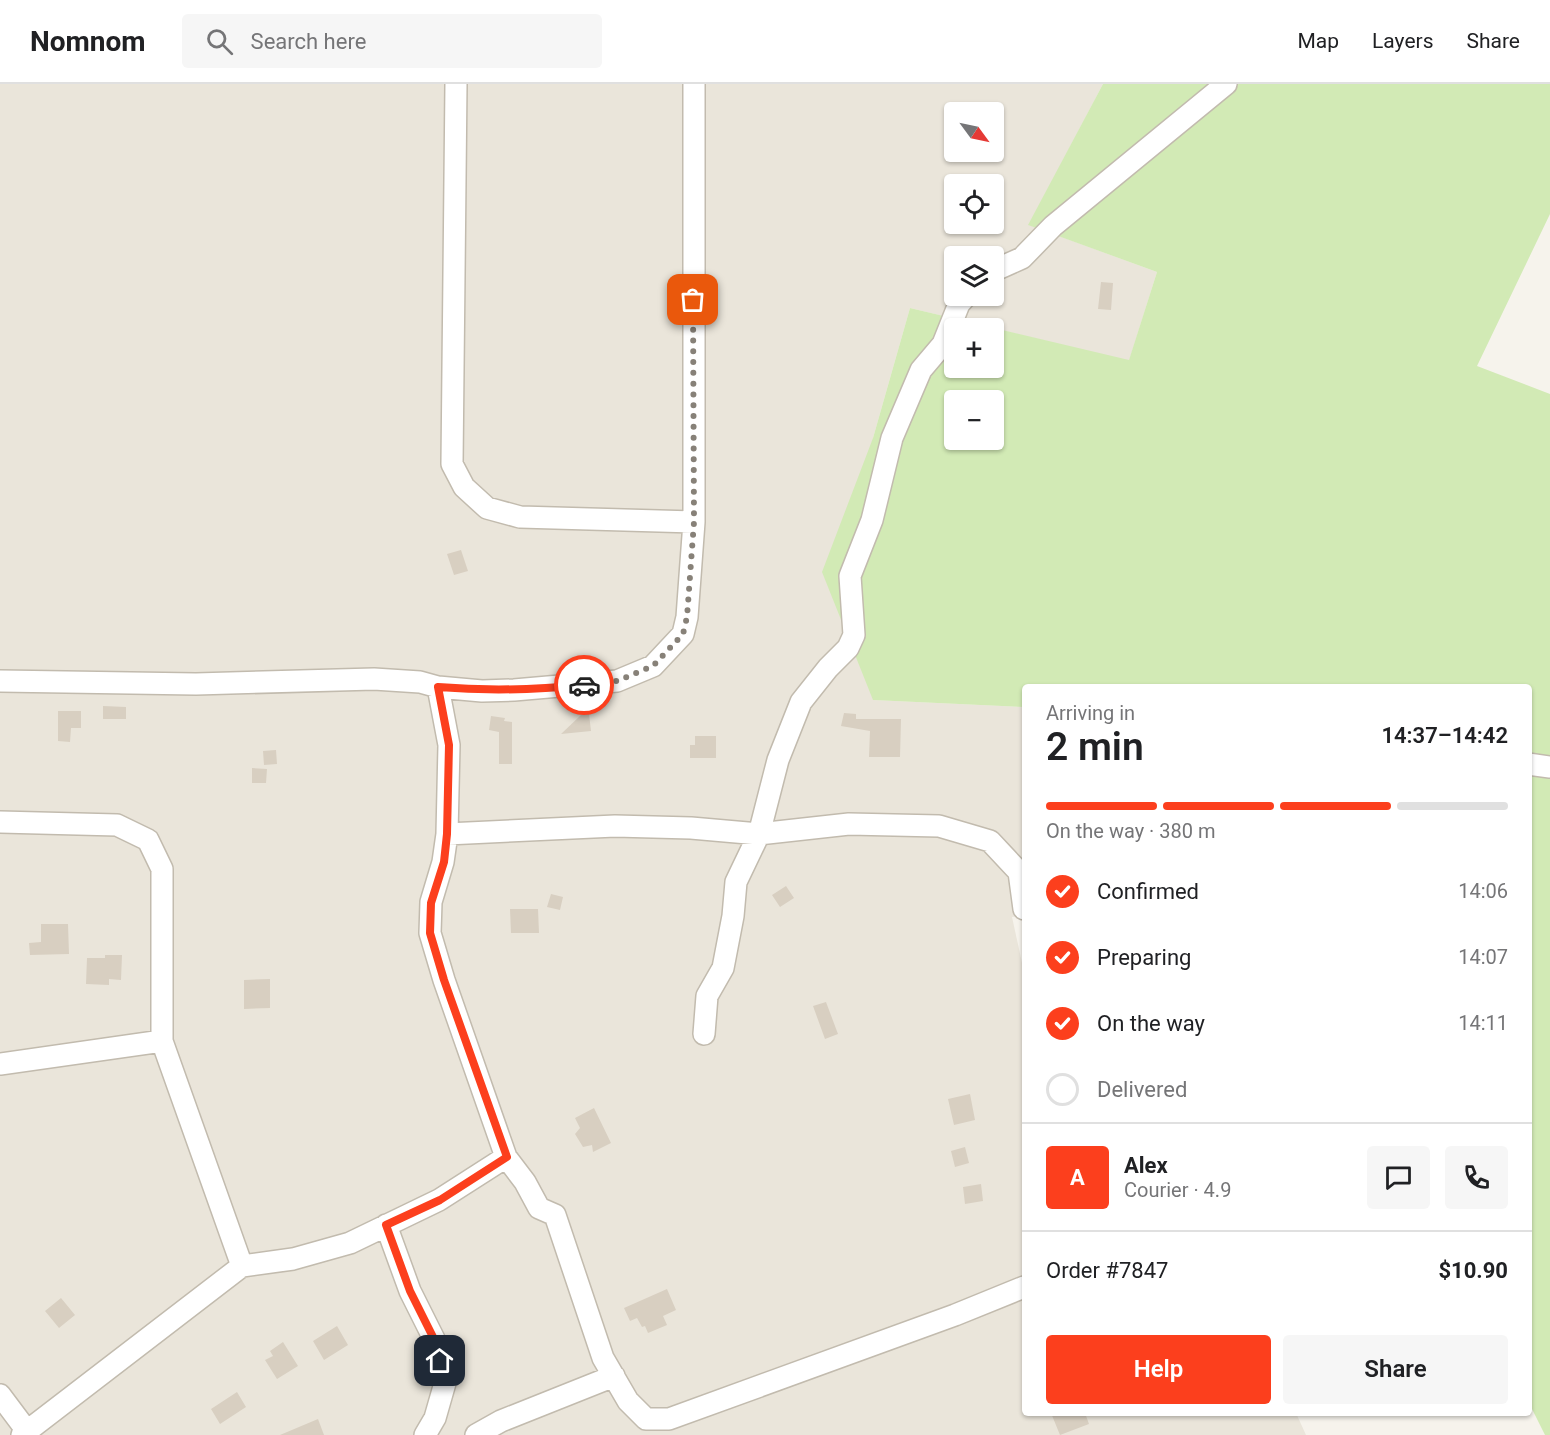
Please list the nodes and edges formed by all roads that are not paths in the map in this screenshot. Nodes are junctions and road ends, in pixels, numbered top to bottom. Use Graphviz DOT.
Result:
graph roads {
  1 [pos="456,84"];
  2 [pos="694,84"];
  3 [pos="1226,84"];
  4 [pos="1004,266"];
  5 [pos="958,306"];
  6 [pos="694,522"];
  7 [pos="0,681"];
  8 [pos="438,687"];
  9 [pos="1532,765"];
  10 [pos="1550,767"];
  11 [pos="0,822"];
  12 [pos="447,834"];
  13 [pos="759,834"];
  14 [pos="1022,871"];
  15 [pos="704,1034"];
  16 [pos="162,1041"];
  17 [pos="0,1064"];
  18 [pos="507,1157"];
  19 [pos="386,1225"];
  20 [pos="242,1266"];
  21 [pos="1022,1288"];
  22 [pos="614,1376"];
  23 [pos="0,1395"];
  24 [pos="25,1433"];
  25 [pos="425,1435"];
  26 [pos="476,1435"];
  1 -- 6 [label="street"];
  2 -- 6 [label="street"];
  3 -- 4 [label="street"];
  5 -- 13 [label="street"];
  6 -- 8 [label="street"];
  7 -- 8 [label="street"];
  8 -- 12 [label="street"];
  9 -- 10 [label="street"];
  11 -- 16 [label="street"];
  12 -- 13 [label="street"];
  12 -- 18 [label="street"];
  13 -- 14 [label="street"];
  13 -- 15 [label="street"];
  16 -- 17 [label="street"];
  16 -- 20 [label="street"];
  18 -- 19 [label="street"];
  18 -- 22 [label="street"];
  19 -- 20 [label="street"];
  19 -- 25 [label="street"];
  20 -- 24 [label="street"];
  21 -- 22 [label="street"];
  22 -- 26 [label="street"];
  23 -- 24 [label="street"];
}
